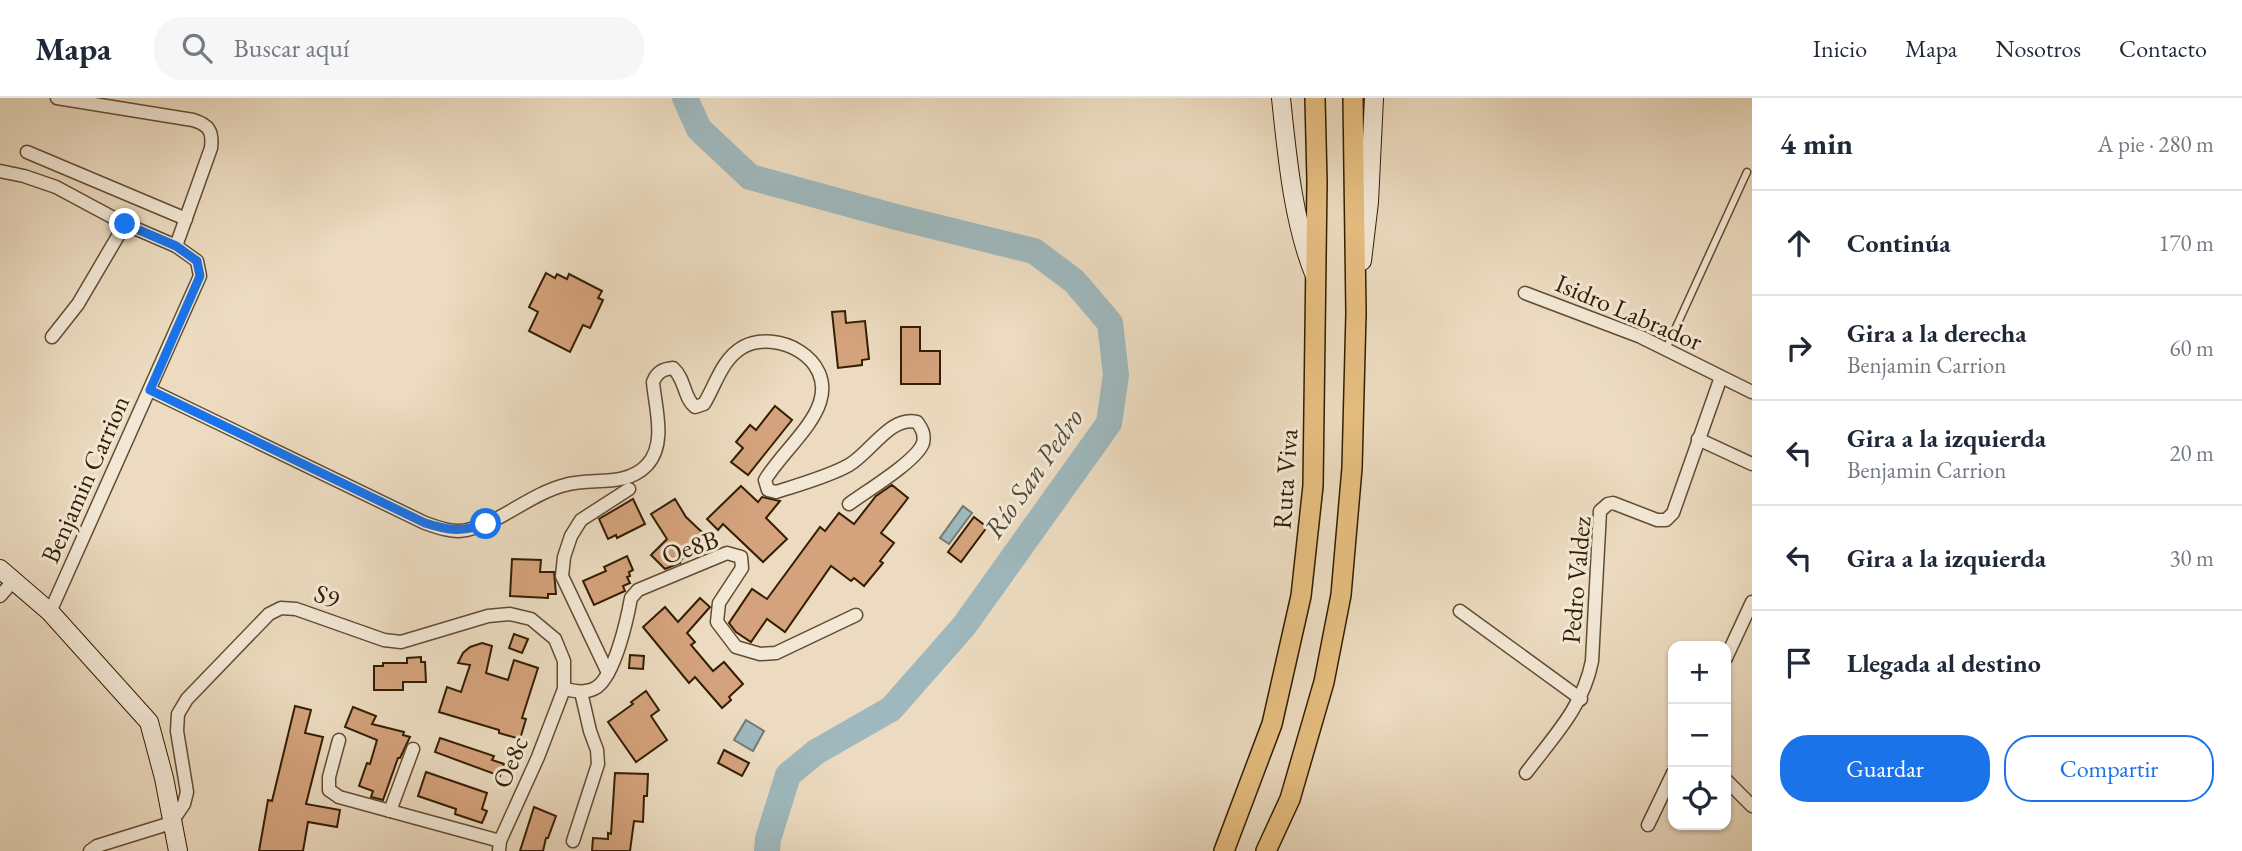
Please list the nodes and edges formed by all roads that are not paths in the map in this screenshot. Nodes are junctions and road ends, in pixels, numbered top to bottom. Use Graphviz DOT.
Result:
graph roads {
  1 [pos="57,98"];
  2 [pos="1281,98"];
  3 [pos="1315,98"];
  4 [pos="1353,98"];
  5 [pos="1374,98"];
  6 [pos="27,152"];
  7 [pos="0,171"];
  8 [pos="1747,172"];
  9 [pos="186,219"];
  10 [pos="125,224"];
  11 [pos="176,246"];
  12 [pos="1316,279"];
  13 [pos="1525,293"];
  14 [pos="1356,313"];
  15 [pos="52,338"];
  16 [pos="1666,349"];
  17 [pos="1721,377"];
  18 [pos="150,390"];
  19 [pos="1752,392"];
  20 [pos="1698,439"];
  21 [pos="1752,464"];
  22 [pos="629,489"];
  23 [pos="849,504"];
  24 [pos="7,574"];
  25 [pos="0,596"];
  26 [pos="1752,603"];
  27 [pos="1460,611"];
  28 [pos="50,612"];
  29 [pos="856,615"];
  30 [pos="1748,622"];
  31 [pos="1731,650"];
  32 [pos="608,673"];
  33 [pos="564,689"];
  34 [pos="581,692"];
  35 [pos="1581,699"];
  36 [pos="339,740"];
  37 [pos="412,749"];
  38 [pos="1526,772"];
  39 [pos="1668,783"];
  40 [pos="1731,785"];
  41 [pos="1752,806"];
  42 [pos="390,811"];
  43 [pos="171,823"];
  44 [pos="1648,825"];
  45 [pos="573,841"];
  46 [pos="499,846"];
  47 [pos="90,851"];
  48 [pos="178,851"];
  49 [pos="1224,851"];
  50 [pos="1266,851"];
  1 -- 9 [label="street"];
  2 -- 12 [label="main road"];
  3 -- 12 [label="highway, Ruta Viva"];
  4 -- 14 [label="highway"];
  5 -- 14 [label="main road"];
  6 -- 9 [label="street"];
  7 -- 10 [label="street"];
  8 -- 16 [label="lane"];
  9 -- 11 [label="street"];
  10 -- 11 [label="street"];
  10 -- 15 [label="street"];
  11 -- 18 [label="street, Benjamin Carrion"];
  12 -- 49 [label="highway, Ruta Viva"];
  13 -- 16 [label="street, Isidro Labrador"];
  14 -- 50 [label="highway"];
  16 -- 17 [label="street, Isidro Labrador"];
  17 -- 19 [label="street, Isidro Labrador"];
  17 -- 20 [label="street, Pedro Valdez"];
  18 -- 23 [label="street"];
  18 -- 28 [label="street, Benjamin Carrion"];
  20 -- 21 [label="street"];
  20 -- 35 [label="street, Pedro Valdez"];
  22 -- 32 [label="street"];
  24 -- 25 [label="street"];
  24 -- 28 [label="main road"];
  26 -- 30 [label="street"];
  27 -- 35 [label="street"];
  28 -- 43 [label="main road"];
  29 -- 32 [label="street, Oe8B"];
  30 -- 31 [label="street"];
  32 -- 34 [label="street"];
  33 -- 34 [label="street"];
  33 -- 43 [label="street, S9"];
  33 -- 46 [label="street, Oe8c"];
  34 -- 45 [label="street"];
  35 -- 38 [label="street, Pedro Valdez"];
  36 -- 42 [label="street"];
  37 -- 42 [label="street"];
  39 -- 44 [label="street"];
  40 -- 41 [label="street"];
  42 -- 46 [label="street"];
  43 -- 47 [label="street"];
  43 -- 48 [label="main road"];
}
